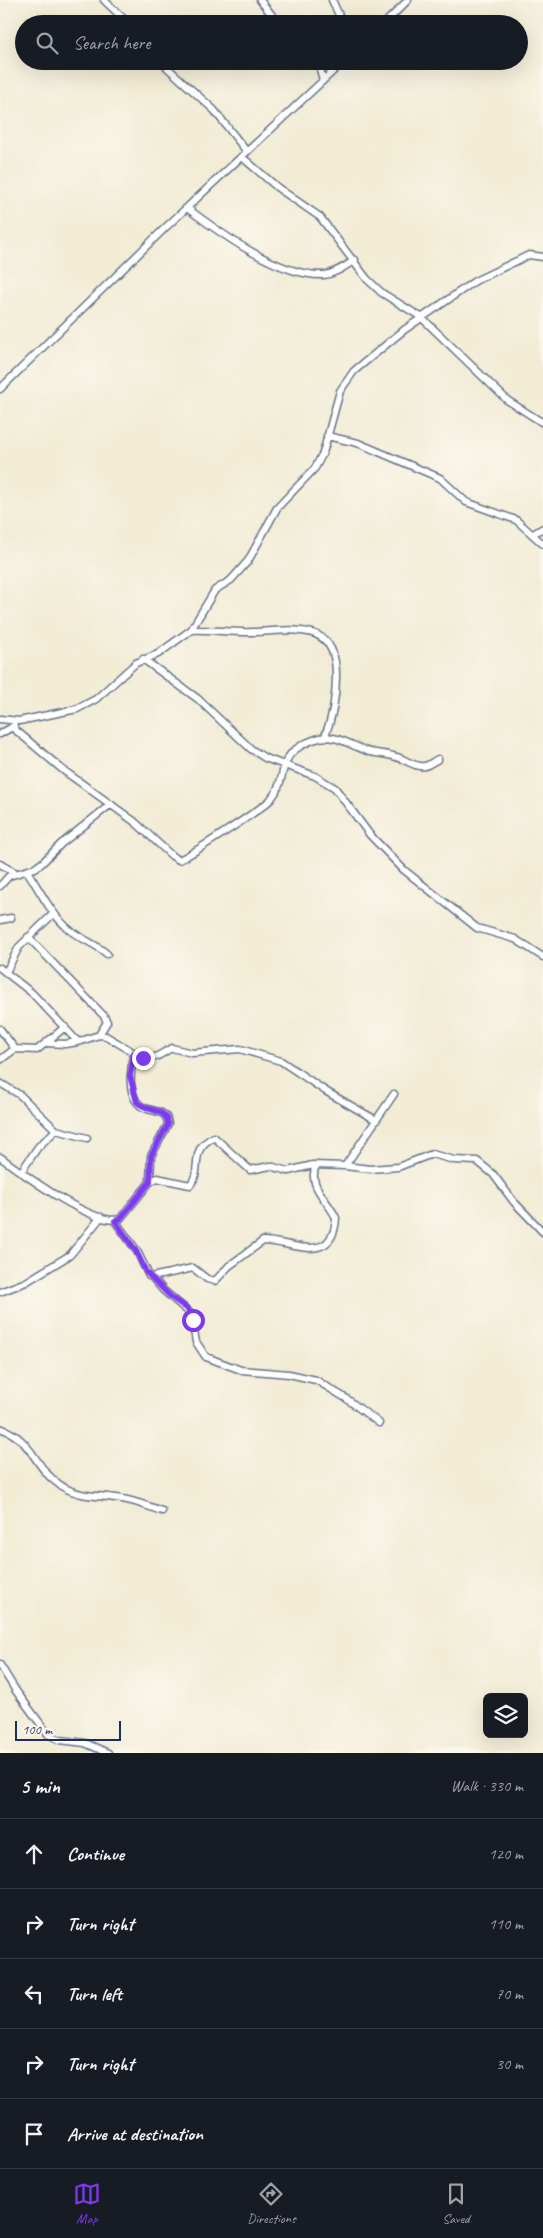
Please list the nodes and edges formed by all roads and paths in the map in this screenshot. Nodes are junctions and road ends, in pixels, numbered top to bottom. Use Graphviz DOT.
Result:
graph roads {
  1 [pos="104,0"];
  2 [pos="260,0"];
  3 [pos="332,0"];
  4 [pos="408,0"];
  5 [pos="120,15"];
  6 [pos="272,15"];
  7 [pos="339,15"];
  8 [pos="393,15"];
  9 [pos="170,70"];
  10 [pos="320,70"];
  11 [pos="335,70"];
  12 [pos="323,81"];
  13 [pos="244,154"];
  14 [pos="186,208"];
  15 [pos="543,257"];
  16 [pos="355,260"];
  17 [pos="420,317"];
  18 [pos="0,389"];
  19 [pos="543,423"];
  20 [pos="327,436"];
  21 [pos="543,528"];
  22 [pos="533,534"];
  23 [pos="543,544"];
  24 [pos="192,630"];
  25 [pos="143,659"];
  26 [pos="0,719"];
  27 [pos="19,721"];
  28 [pos="12,728"];
  29 [pos="0,734"];
  30 [pos="325,736"];
  31 [pos="438,759"];
  32 [pos="283,765"];
  33 [pos="111,804"];
  34 [pos="0,864"];
  35 [pos="27,871"];
  36 [pos="16,874"];
  37 [pos="0,886"];
  38 [pos="54,914"];
  39 [pos="10,918"];
  40 [pos="0,920"];
  41 [pos="28,937"];
  42 [pos="107,954"];
  43 [pos="543,957"];
  44 [pos="3,970"];
  45 [pos="65,1027"];
  46 [pos="0,1029"];
  47 [pos="99,1035"];
  48 [pos="78,1042"];
  49 [pos="47,1043"];
  50 [pos="16,1049"];
  51 [pos="134,1053"];
  52 [pos="0,1060"];
  53 [pos="0,1083"];
  54 [pos="394,1094"];
  55 [pos="376,1120"];
  56 [pos="56,1130"];
  57 [pos="87,1138"];
  58 [pos="0,1157"];
  59 [pos="316,1165"];
  60 [pos="345,1166"];
  61 [pos="302,1167"];
  62 [pos="150,1170"];
  63 [pos="21,1172"];
  64 [pos="313,1174"];
  65 [pos="157,1178"];
  66 [pos="150,1182"];
  67 [pos="101,1217"];
  68 [pos="115,1221"];
  69 [pos="543,1232"];
  70 [pos="152,1277"];
  71 [pos="0,1292"];
  72 [pos="380,1423"];
  73 [pos="0,1428"];
  74 [pos="162,1511"];
  75 [pos="0,1665"];
  76 [pos="108,1753"];
  1 -- 5 [label="street"];
  2 -- 6 [label="street"];
  3 -- 7 [label="street"];
  4 -- 8 [label="street"];
  9 -- 13 [label="street"];
  10 -- 12 [label="street"];
  11 -- 12 [label="street"];
  12 -- 13 [label="street"];
  13 -- 14 [label="street"];
  13 -- 16 [label="street"];
  14 -- 16 [label="street"];
  14 -- 18 [label="street"];
  15 -- 17 [label="street"];
  16 -- 17 [label="street"];
  17 -- 19 [label="street"];
  17 -- 20 [label="street"];
  20 -- 22 [label="street"];
  20 -- 24 [label="street"];
  21 -- 22 [label="street"];
  22 -- 23 [label="street"];
  24 -- 25 [label="street"];
  24 -- 30 [label="street"];
  25 -- 27 [label="street"];
  25 -- 32 [label="street"];
  26 -- 27 [label="street"];
  27 -- 28 [label="street"];
  28 -- 29 [label="street"];
  28 -- 33 [label="street"];
  30 -- 31 [label="street"];
  30 -- 32 [label="street"];
  32 -- 33 [label="street"];
  32 -- 43 [label="street"];
  33 -- 35 [label="street"];
  34 -- 36 [label="street"];
  35 -- 36 [label="street"];
  35 -- 38 [label="street"];
  36 -- 37 [label="street"];
  38 -- 41 [label="street"];
  38 -- 42 [label="street"];
  39 -- 40 [label="street"];
  41 -- 44 [label="street"];
  41 -- 47 [label="street"];
  44 -- 45 [label="street"];
  45 -- 48 [label="street"];
  45 -- 49 [label="street"];
  46 -- 50 [label="street"];
  47 -- 48 [label="street"];
  47 -- 51 [label="street"];
  48 -- 49 [label="street"];
  49 -- 50 [label="street"];
  50 -- 52 [label="street"];
  51 -- 55 [label="street"];
  51 -- 62 [label="street"];
  53 -- 56 [label="street"];
  54 -- 55 [label="street"];
  55 -- 60 [label="street"];
  56 -- 57 [label="street"];
  56 -- 63 [label="street"];
  58 -- 63 [label="street"];
  59 -- 60 [label="street"];
  59 -- 61 [label="street"];
  59 -- 64 [label="street"];
  60 -- 69 [label="street"];
  61 -- 64 [label="street"];
  61 -- 65 [label="street"];
  62 -- 65 [label="street"];
  62 -- 66 [label="street"];
  63 -- 67 [label="street"];
  64 -- 70 [label="street"];
  65 -- 66 [label="street"];
  66 -- 68 [label="street"];
  67 -- 68 [label="street"];
  67 -- 71 [label="street"];
  68 -- 70 [label="street"];
  70 -- 72 [label="street"];
  73 -- 74 [label="street"];
  75 -- 76 [label="street"];
}
